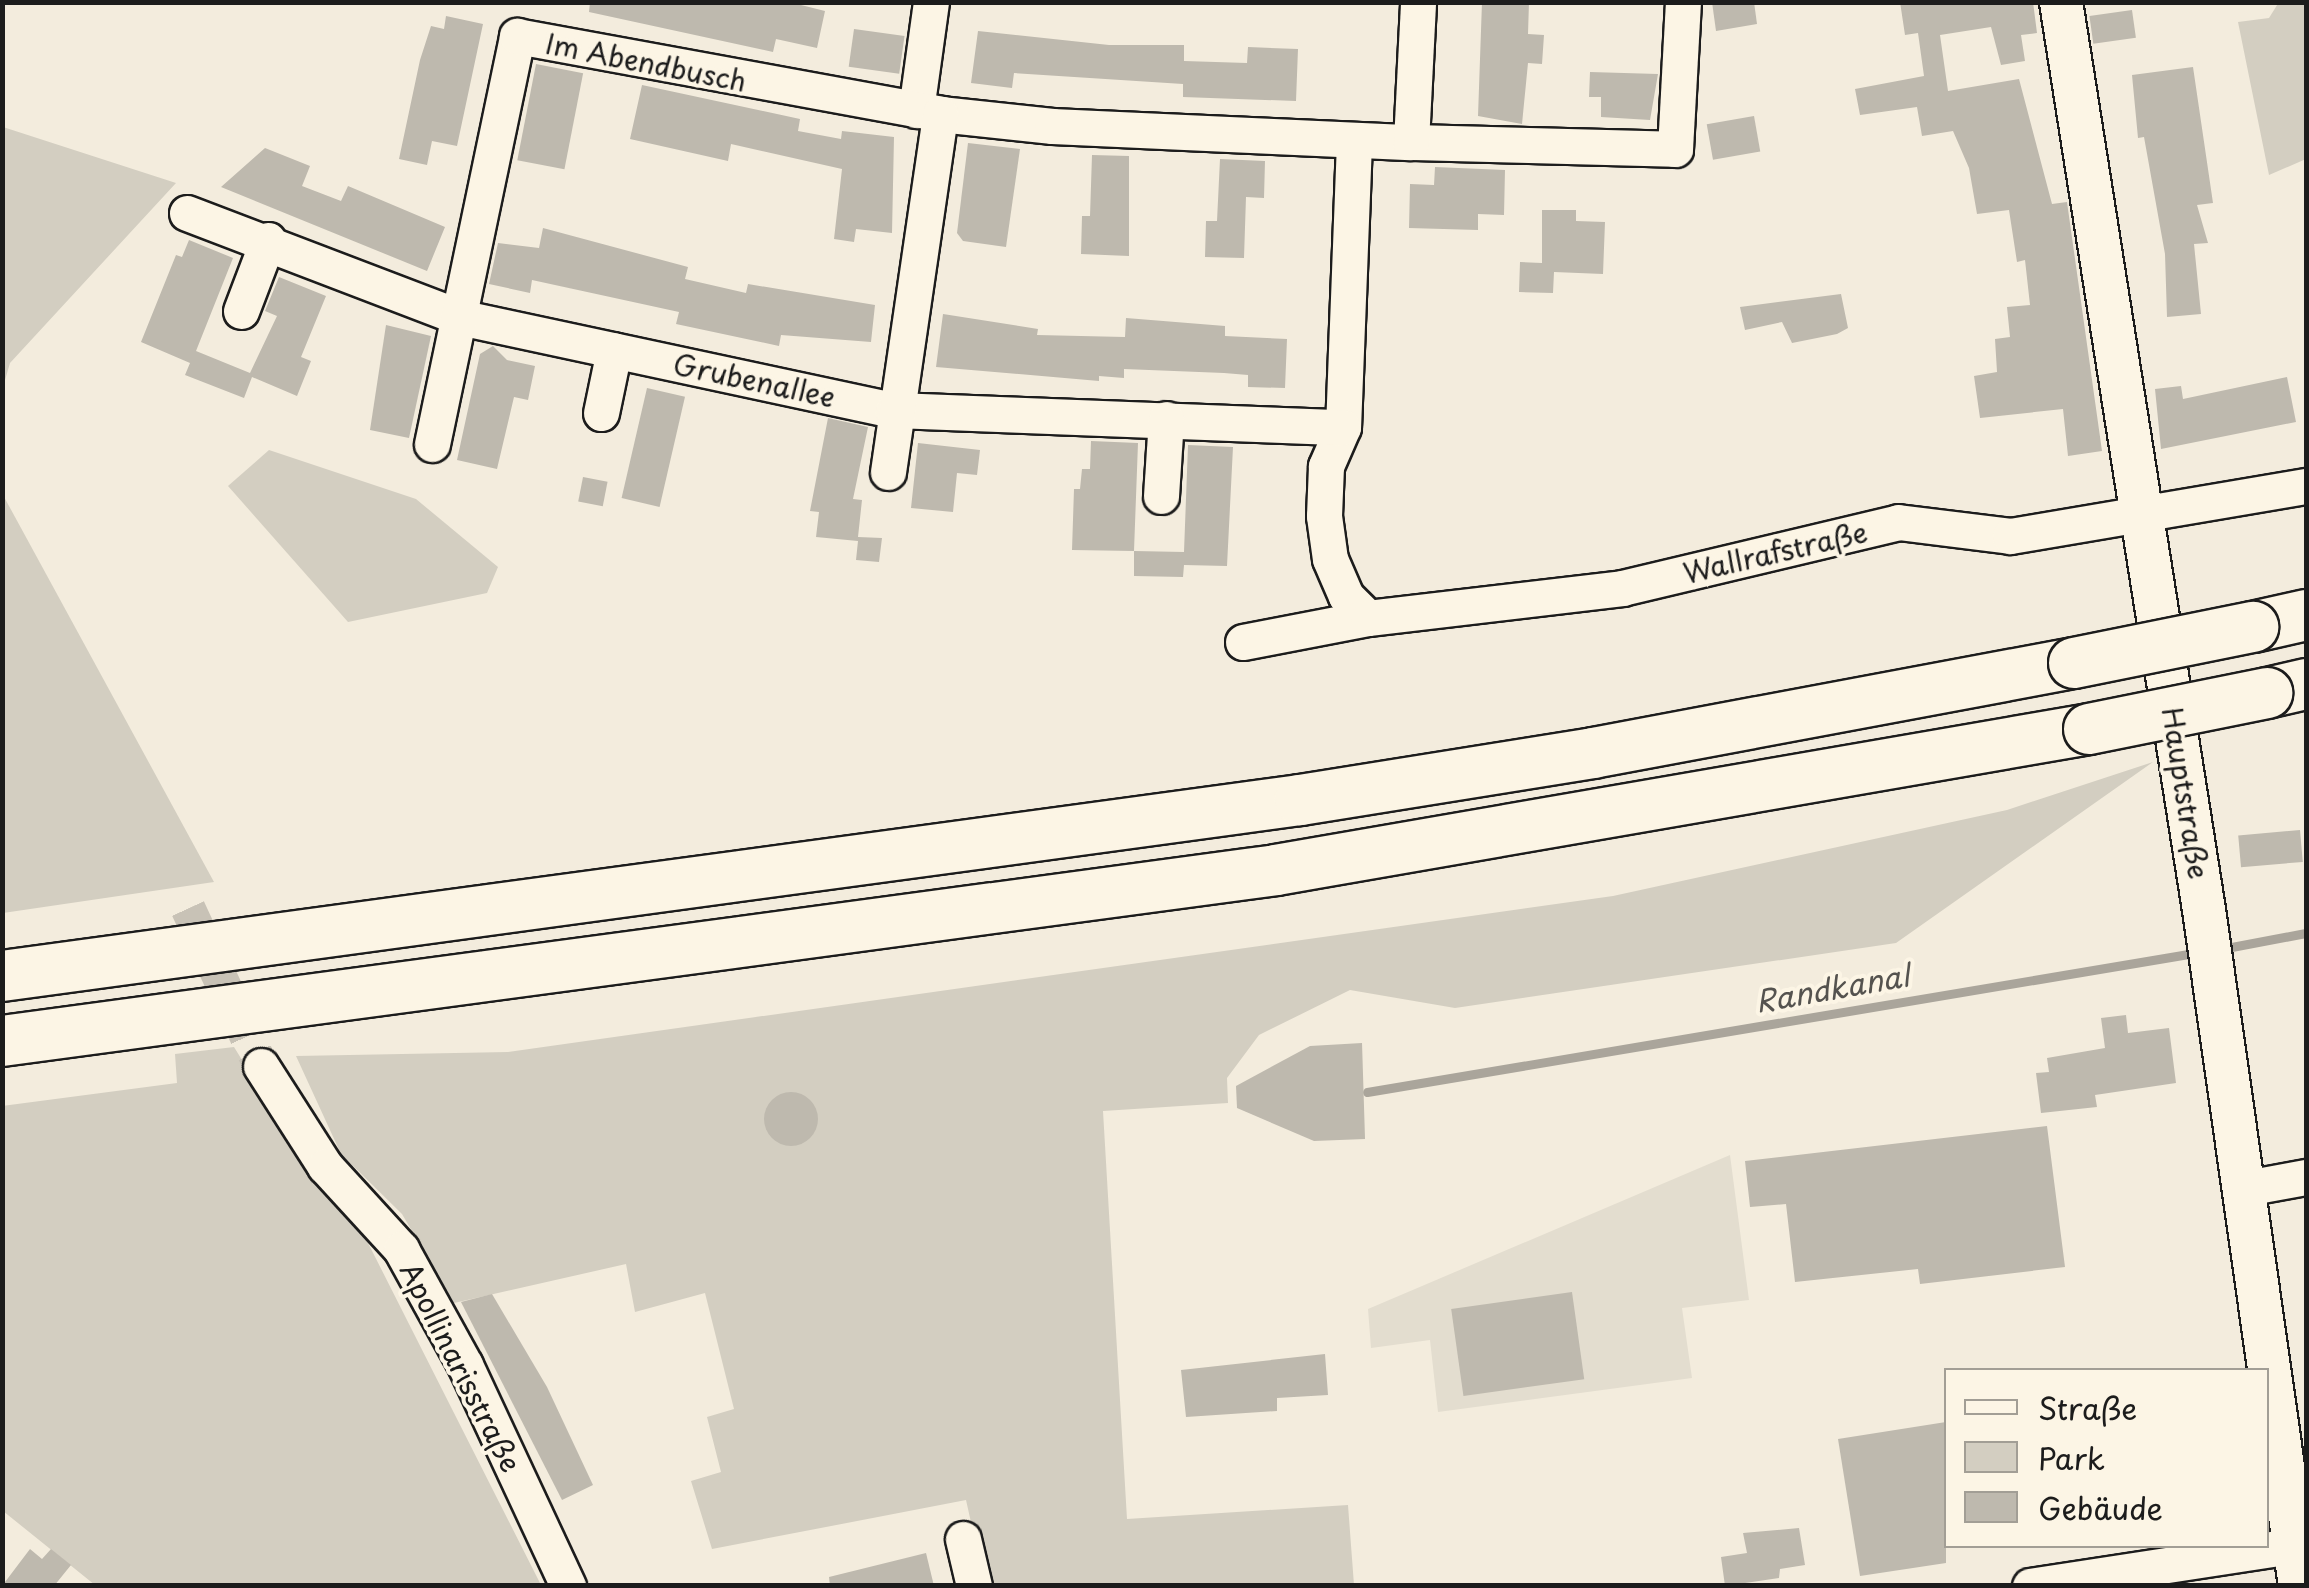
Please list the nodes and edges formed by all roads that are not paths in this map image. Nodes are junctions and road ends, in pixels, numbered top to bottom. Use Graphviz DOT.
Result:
graph roads {
  1 [pos="932,2"];
  2 [pos="1418,2"];
  3 [pos="1683,2"];
  4 [pos="2062,2"];
  5 [pos="928,112"];
  6 [pos="1354,142"];
  7 [pos="1411,142"];
  8 [pos="187,213"];
  9 [pos="268,240"];
  10 [pos="241,310"];
  11 [pos="460,317"];
  12 [pos="614,350"];
  13 [pos="894,410"];
  14 [pos="600,413"];
  15 [pos="1166,419"];
  16 [pos="1343,427"];
  17 [pos="432,444"];
  18 [pos="888,472"];
  19 [pos="2306,486"];
  20 [pos="1161,496"];
  21 [pos="2144,518"];
  22 [pos="2306,615"];
  23 [pos="1368,618"];
  24 [pos="1243,642"];
  25 [pos="2287,689"];
  26 [pos="2,976"];
  27 [pos="2,1042"];
  28 [pos="261,1066"];
  29 [pos="2306,1177"];
  30 [pos="2246,1188"];
  31 [pos="963,1539"];
  32 [pos="2300,1558"];
  33 [pos="568,1586"];
  34 [pos="974,1586"];
  35 [pos="2030,1586"];
  1 -- 5 [label="street"];
  2 -- 7 [label="street"];
  3 -- 7 [label="street, Im Abendbusch"];
  4 -- 21 [label="main road, Hauptstraße"];
  5 -- 6 [label="street, Im Abendbusch"];
  5 -- 11 [label="street, Im Abendbusch"];
  5 -- 13 [label="street"];
  6 -- 7 [label="street, Im Abendbusch"];
  6 -- 16 [label="street"];
  8 -- 9 [label="street, Grubenallee"];
  9 -- 10 [label="street"];
  9 -- 11 [label="street, Grubenallee"];
  11 -- 12 [label="street, Grubenallee"];
  11 -- 17 [label="street"];
  12 -- 13 [label="street, Grubenallee"];
  12 -- 14 [label="street"];
  13 -- 15 [label="street, Grubenallee"];
  13 -- 18 [label="street"];
  15 -- 16 [label="street, Grubenallee"];
  15 -- 20 [label="street"];
  16 -- 23 [label="street"];
  19 -- 21 [label="street, Wallrafstraße"];
  21 -- 23 [label="street, Wallrafstraße"];
  21 -- 30 [label="main road, Hauptstraße"];
  22 -- 26 [label="highway, bridge"];
  23 -- 24 [label="street, Wallrafstraße"];
  25 -- 27 [label="highway, bridge"];
  28 -- 33 [label="street, Apollinarisstraße"];
  29 -- 30 [label="street"];
  30 -- 32 [label="main road, Hauptstraße"];
  31 -- 34 [label="street"];
  32 -- 35 [label="street"];
}
